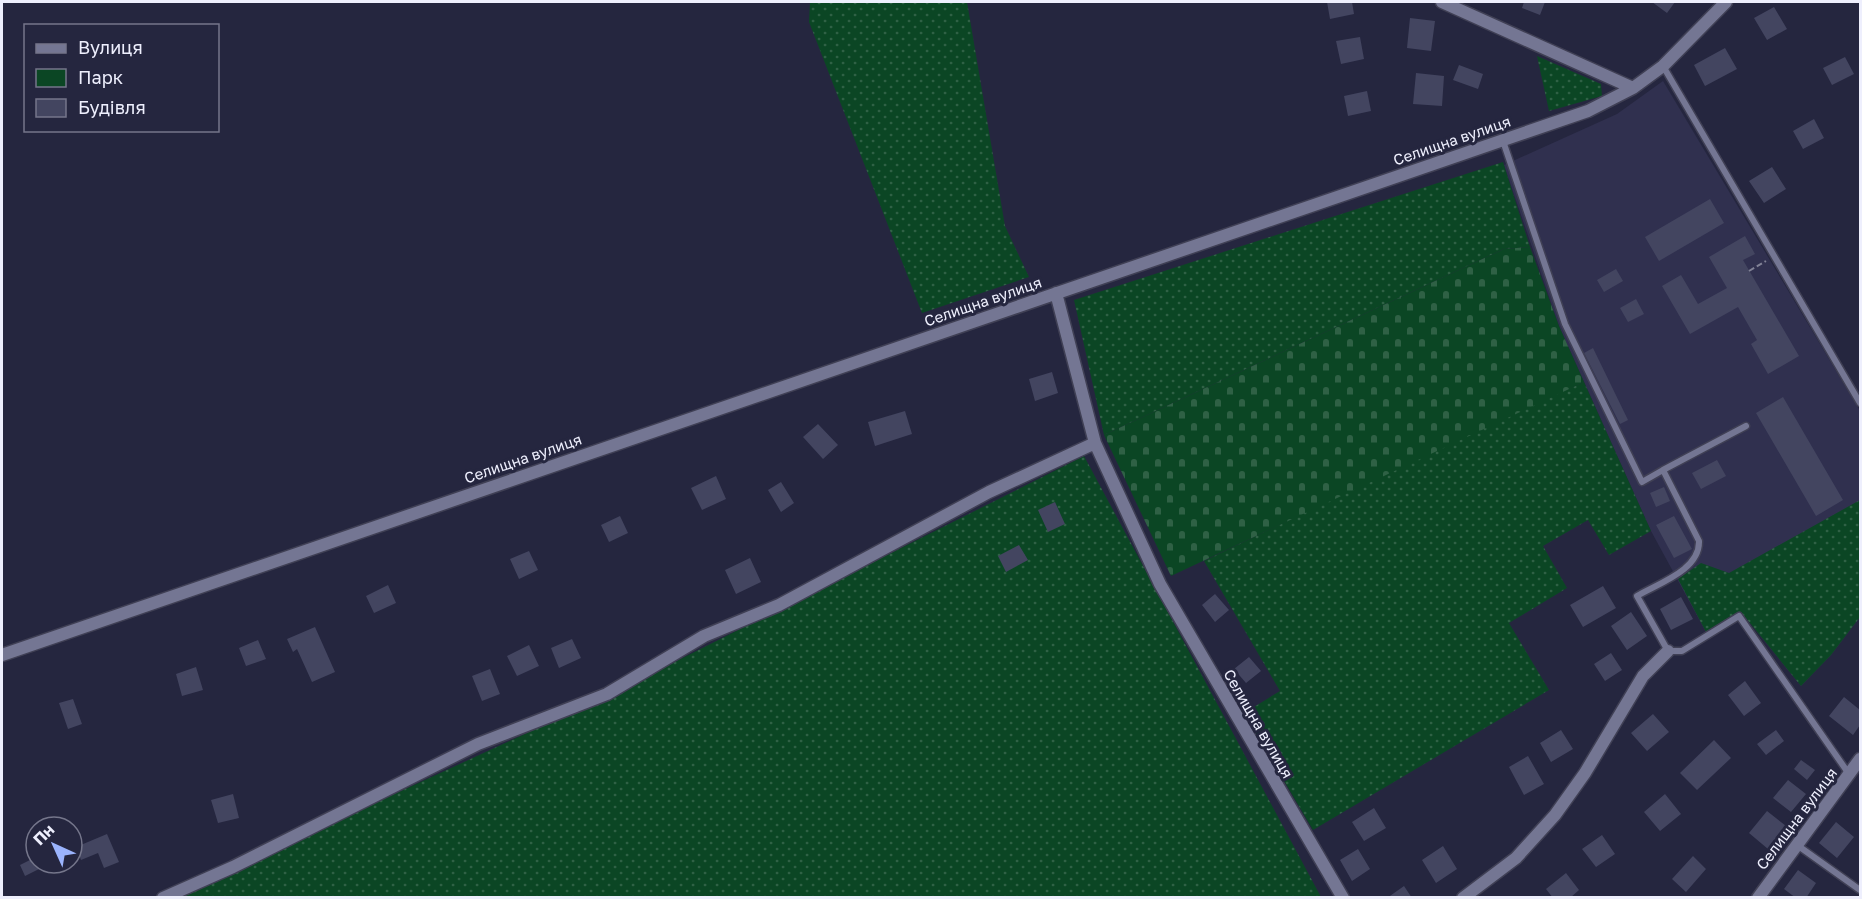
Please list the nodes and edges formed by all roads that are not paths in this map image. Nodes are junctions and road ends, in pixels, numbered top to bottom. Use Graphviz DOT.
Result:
graph roads {
  1 [pos="1442,2"];
  2 [pos="1726,2"];
  3 [pos="1663,66"];
  4 [pos="1634,88"];
  5 [pos="1503,140"];
  6 [pos="1056,293"];
  7 [pos="1860,404"];
  8 [pos="1746,426"];
  9 [pos="1095,443"];
  10 [pos="1663,470"];
  11 [pos="1668,651"];
  12 [pos="2,655"];
  13 [pos="1860,759"];
  14 [pos="1849,774"];
  15 [pos="1797,845"];
  16 [pos="1860,890"];
  17 [pos="163,897"];
  18 [pos="1343,897"];
  19 [pos="1463,897"];
  20 [pos="1758,897"];
  1 -- 4 [label="street"];
  2 -- 3 [label="street, Селищна вулиця"];
  3 -- 4 [label="street, Селищна вулиця"];
  3 -- 7 [label="lane"];
  4 -- 5 [label="street, Селищна вулиця"];
  5 -- 6 [label="street, Селищна вулиця"];
  5 -- 10 [label="lane"];
  6 -- 9 [label="street, Селищна вулиця"];
  6 -- 12 [label="street, Селищна вулиця"];
  8 -- 10 [label="lane"];
  9 -- 17 [label="street"];
  9 -- 18 [label="street, Селищна вулиця"];
  10 -- 11 [label="lane"];
  11 -- 14 [label="lane"];
  11 -- 19 [label="street"];
  13 -- 14 [label="street, Селищна вулиця"];
  14 -- 15 [label="street, Селищна вулиця"];
  15 -- 16 [label="lane"];
  15 -- 20 [label="street, Селищна вулиця"];
}
